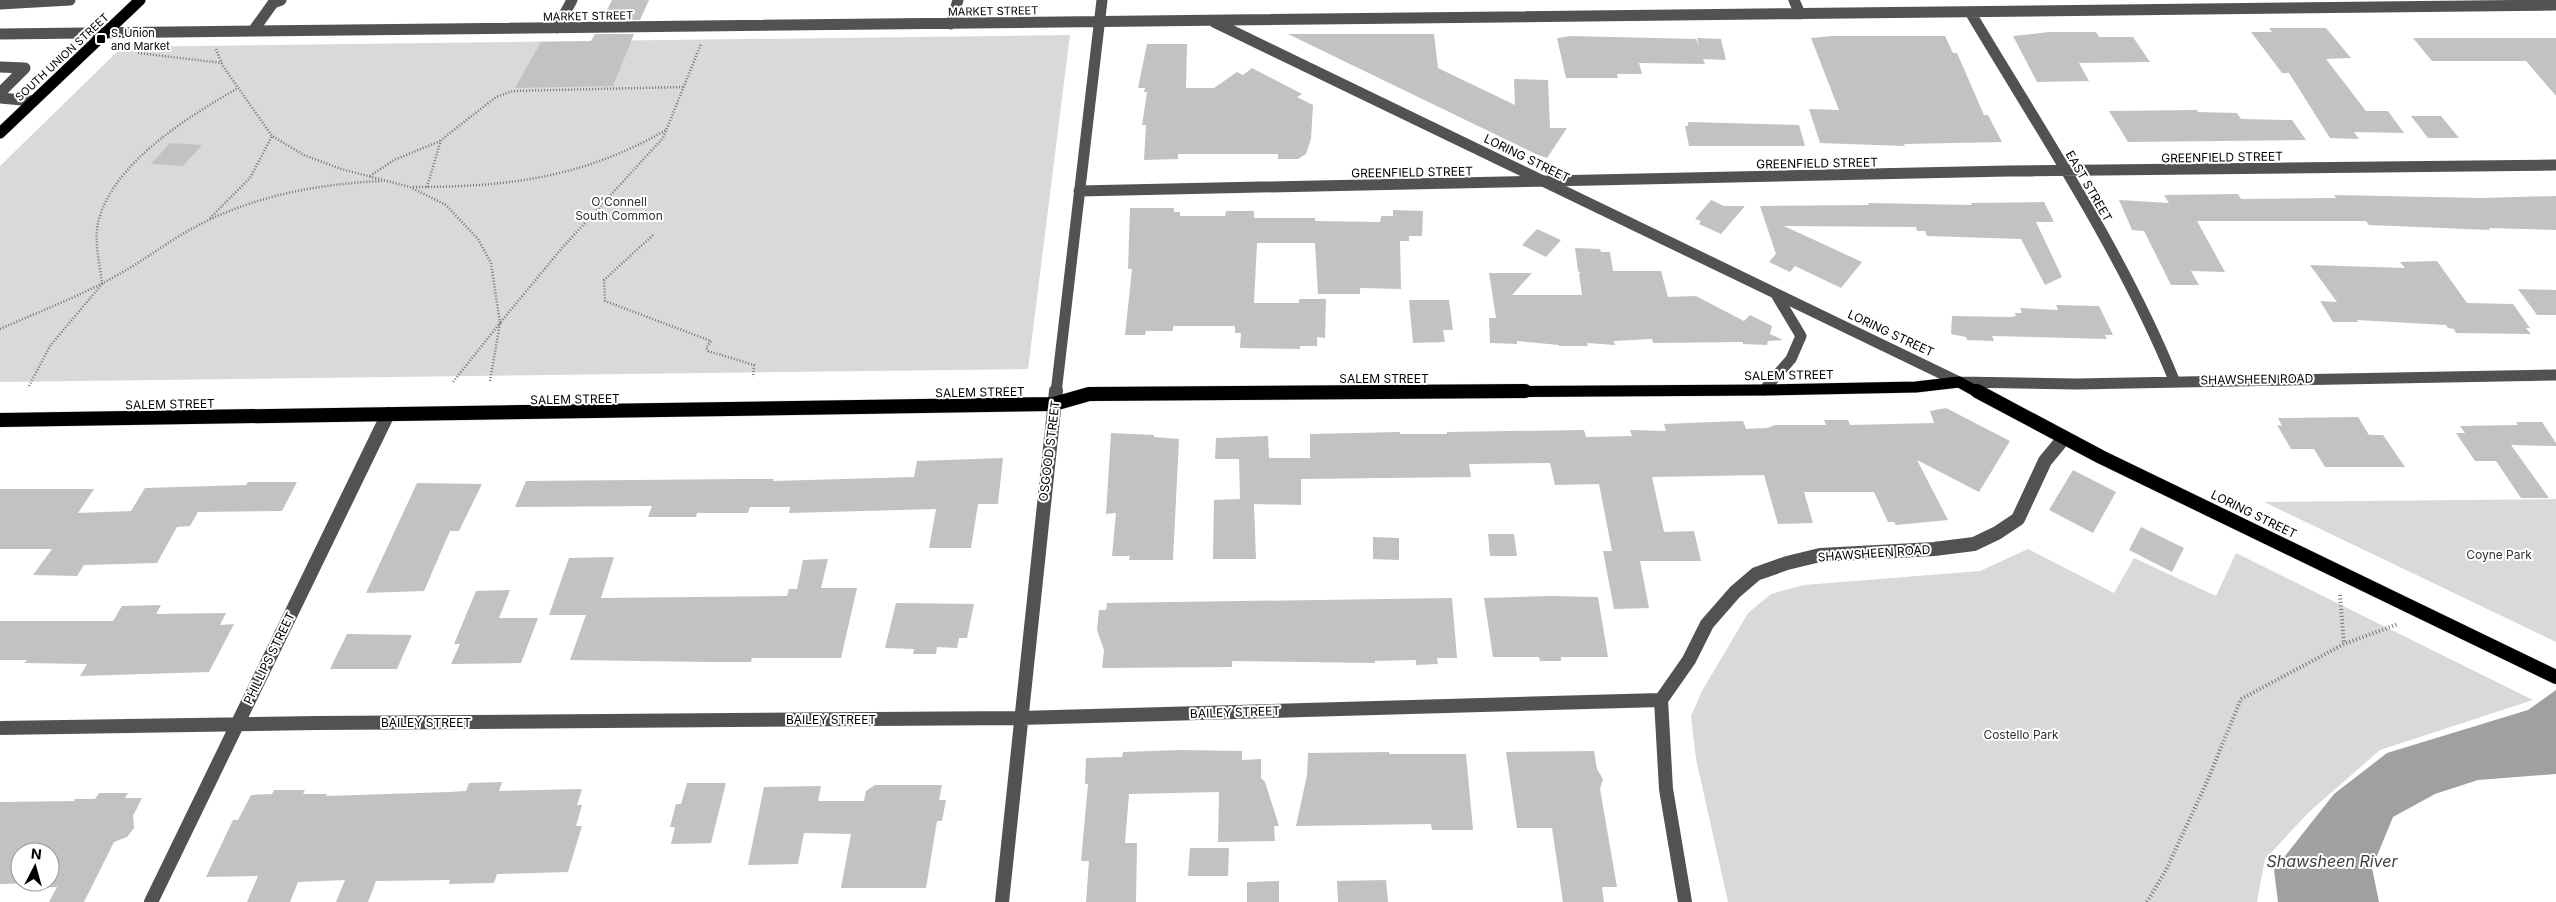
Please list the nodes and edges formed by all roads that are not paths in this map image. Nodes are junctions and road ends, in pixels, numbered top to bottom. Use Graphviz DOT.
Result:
graph roads {
  1 [pos="70,0"];
  2 [pos="140,0"];
  3 [pos="281,0"];
  4 [pos="572,0"];
  5 [pos="958,0"];
  6 [pos="1102,0"];
  7 [pos="1794,0"];
  8 [pos="2515,3"];
  9 [pos="0,4"];
  10 [pos="2556,5"];
  11 [pos="1970,12"];
  12 [pos="1800,14"];
  13 [pos="1212,21"];
  14 [pos="1099,22"];
  15 [pos="951,24"];
  16 [pos="557,28"];
  17 [pos="253,32"];
  18 [pos="106,33"];
  19 [pos="0,34"];
  20 [pos="0,67"];
  21 [pos="0,93"];
  22 [pos="0,98"];
  23 [pos="34,101"];
  24 [pos="0,133"];
  25 [pos="2556,165"];
  26 [pos="2065,171"];
  27 [pos="1542,182"];
  28 [pos="1079,191"];
  29 [pos="1778,296"];
  30 [pos="2556,375"];
  31 [pos="2174,380"];
  32 [pos="1959,382"];
  33 [pos="1764,390"];
  34 [pos="1054,404"];
  35 [pos="388,414"];
  36 [pos="0,420"];
  37 [pos="2064,438"];
  38 [pos="2556,677"];
  39 [pos="1661,700"];
  40 [pos="1020,718"];
  41 [pos="238,725"];
  42 [pos="0,728"];
  43 [pos="151,902"];
  44 [pos="1002,902"];
  45 [pos="1685,902"];
  1 -- 9 [label="street"];
  2 -- 18 [label="main road, SOUTH UNION STREET"];
  3 -- 17 [label="street"];
  4 -- 16 [label="street"];
  5 -- 15 [label="street"];
  6 -- 14 [label="street, OSGOOD STREET"];
  7 -- 12 [label="street"];
  8 -- 10 [label="street, MARKET STREET"];
  8 -- 11 [label="street, MARKET STREET"];
  11 -- 12 [label="street, MARKET STREET"];
  11 -- 26 [label="street, EAST STREET"];
  12 -- 13 [label="street, MARKET STREET"];
  13 -- 14 [label="street, MARKET STREET"];
  13 -- 27 [label="street, LORING STREET"];
  14 -- 15 [label="street, MARKET STREET"];
  14 -- 28 [label="street, OSGOOD STREET"];
  15 -- 16 [label="street, MARKET STREET"];
  16 -- 17 [label="street, MARKET STREET"];
  17 -- 18 [label="street, MARKET STREET"];
  18 -- 19 [label="street, MARKET STREET"];
  18 -- 23 [label="main road, SOUTH UNION STREET"];
  20 -- 21 [label="street"];
  22 -- 23 [label="street"];
  23 -- 24 [label="main road, SOUTH UNION STREET"];
  25 -- 26 [label="street, GREENFIELD STREET"];
  26 -- 27 [label="street, GREENFIELD STREET"];
  26 -- 31 [label="street, EAST STREET"];
  27 -- 28 [label="street, GREENFIELD STREET"];
  27 -- 29 [label="street, LORING STREET"];
  28 -- 34 [label="street, OSGOOD STREET"];
  29 -- 32 [label="street, LORING STREET"];
  29 -- 33 [label="street"];
  30 -- 31 [label="street, SHAWSHEEN ROAD"];
  31 -- 32 [label="street, SHAWSHEEN ROAD"];
  32 -- 33 [label="main road, SALEM STREET"];
  32 -- 37 [label="main road, LORING STREET"];
  33 -- 34 [label="main road, SALEM STREET"];
  34 -- 35 [label="main road, SALEM STREET"];
  34 -- 40 [label="street, OSGOOD STREET"];
  35 -- 36 [label="main road, SALEM STREET"];
  35 -- 41 [label="street, PHILLIPS STREET"];
  37 -- 38 [label="main road, LORING STREET"];
  37 -- 39 [label="street, SHAWSHEEN ROAD"];
  39 -- 40 [label="street, BAILEY STREET"];
  39 -- 45 [label="street"];
  40 -- 41 [label="street, BAILEY STREET"];
  40 -- 44 [label="street, OSGOOD STREET"];
  41 -- 42 [label="street, BAILEY STREET"];
  41 -- 43 [label="street, PHILLIPS STREET"];
}
